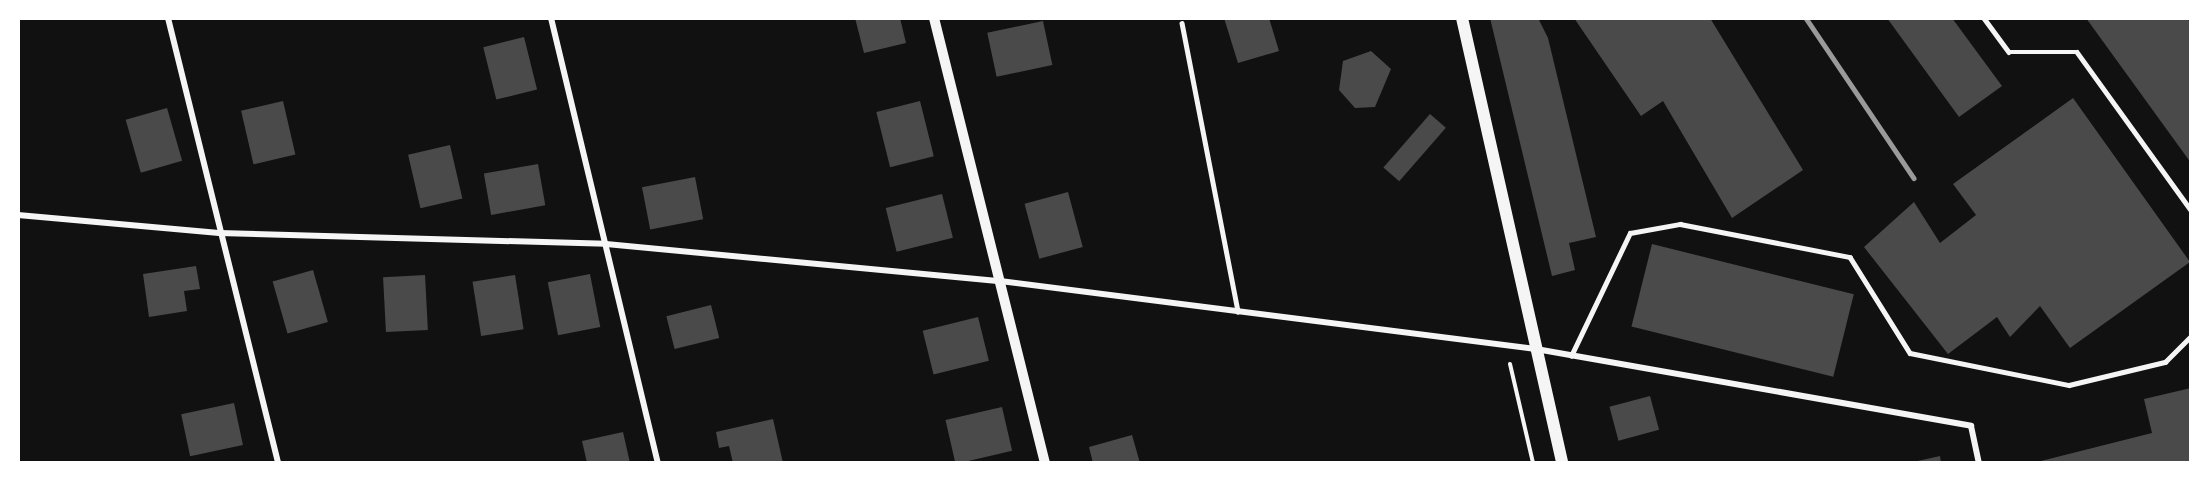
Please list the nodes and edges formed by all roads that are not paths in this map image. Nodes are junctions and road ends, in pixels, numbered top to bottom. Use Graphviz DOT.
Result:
graph roads {
  1 [pos="168,18"];
  2 [pos="551,18"];
  3 [pos="934,18"];
  4 [pos="1462,18"];
  5 [pos="1984,18"];
  6 [pos="1182,23"];
  7 [pos="2191,210"];
  8 [pos="18,215"];
  9 [pos="219,233"];
  10 [pos="606,244"];
  11 [pos="1000,281"];
  12 [pos="1238,312"];
  13 [pos="2191,336"];
  14 [pos="1536,349"];
  15 [pos="1571,356"];
  16 [pos="278,463"];
  17 [pos="658,463"];
  18 [pos="1045,463"];
  19 [pos="1562,463"];
  20 [pos="1979,463"];
  1 -- 9 [label="street"];
  2 -- 10 [label="street"];
  3 -- 11 [label="street"];
  4 -- 14 [label="main road"];
  5 -- 7 [label="lane"];
  6 -- 12 [label="lane"];
  8 -- 9 [label="street"];
  9 -- 10 [label="street"];
  9 -- 16 [label="street"];
  10 -- 11 [label="street"];
  10 -- 17 [label="street"];
  11 -- 12 [label="street"];
  11 -- 18 [label="street"];
  12 -- 14 [label="street"];
  13 -- 15 [label="lane"];
  14 -- 15 [label="street"];
  14 -- 19 [label="main road"];
  15 -- 20 [label="street"];
}
